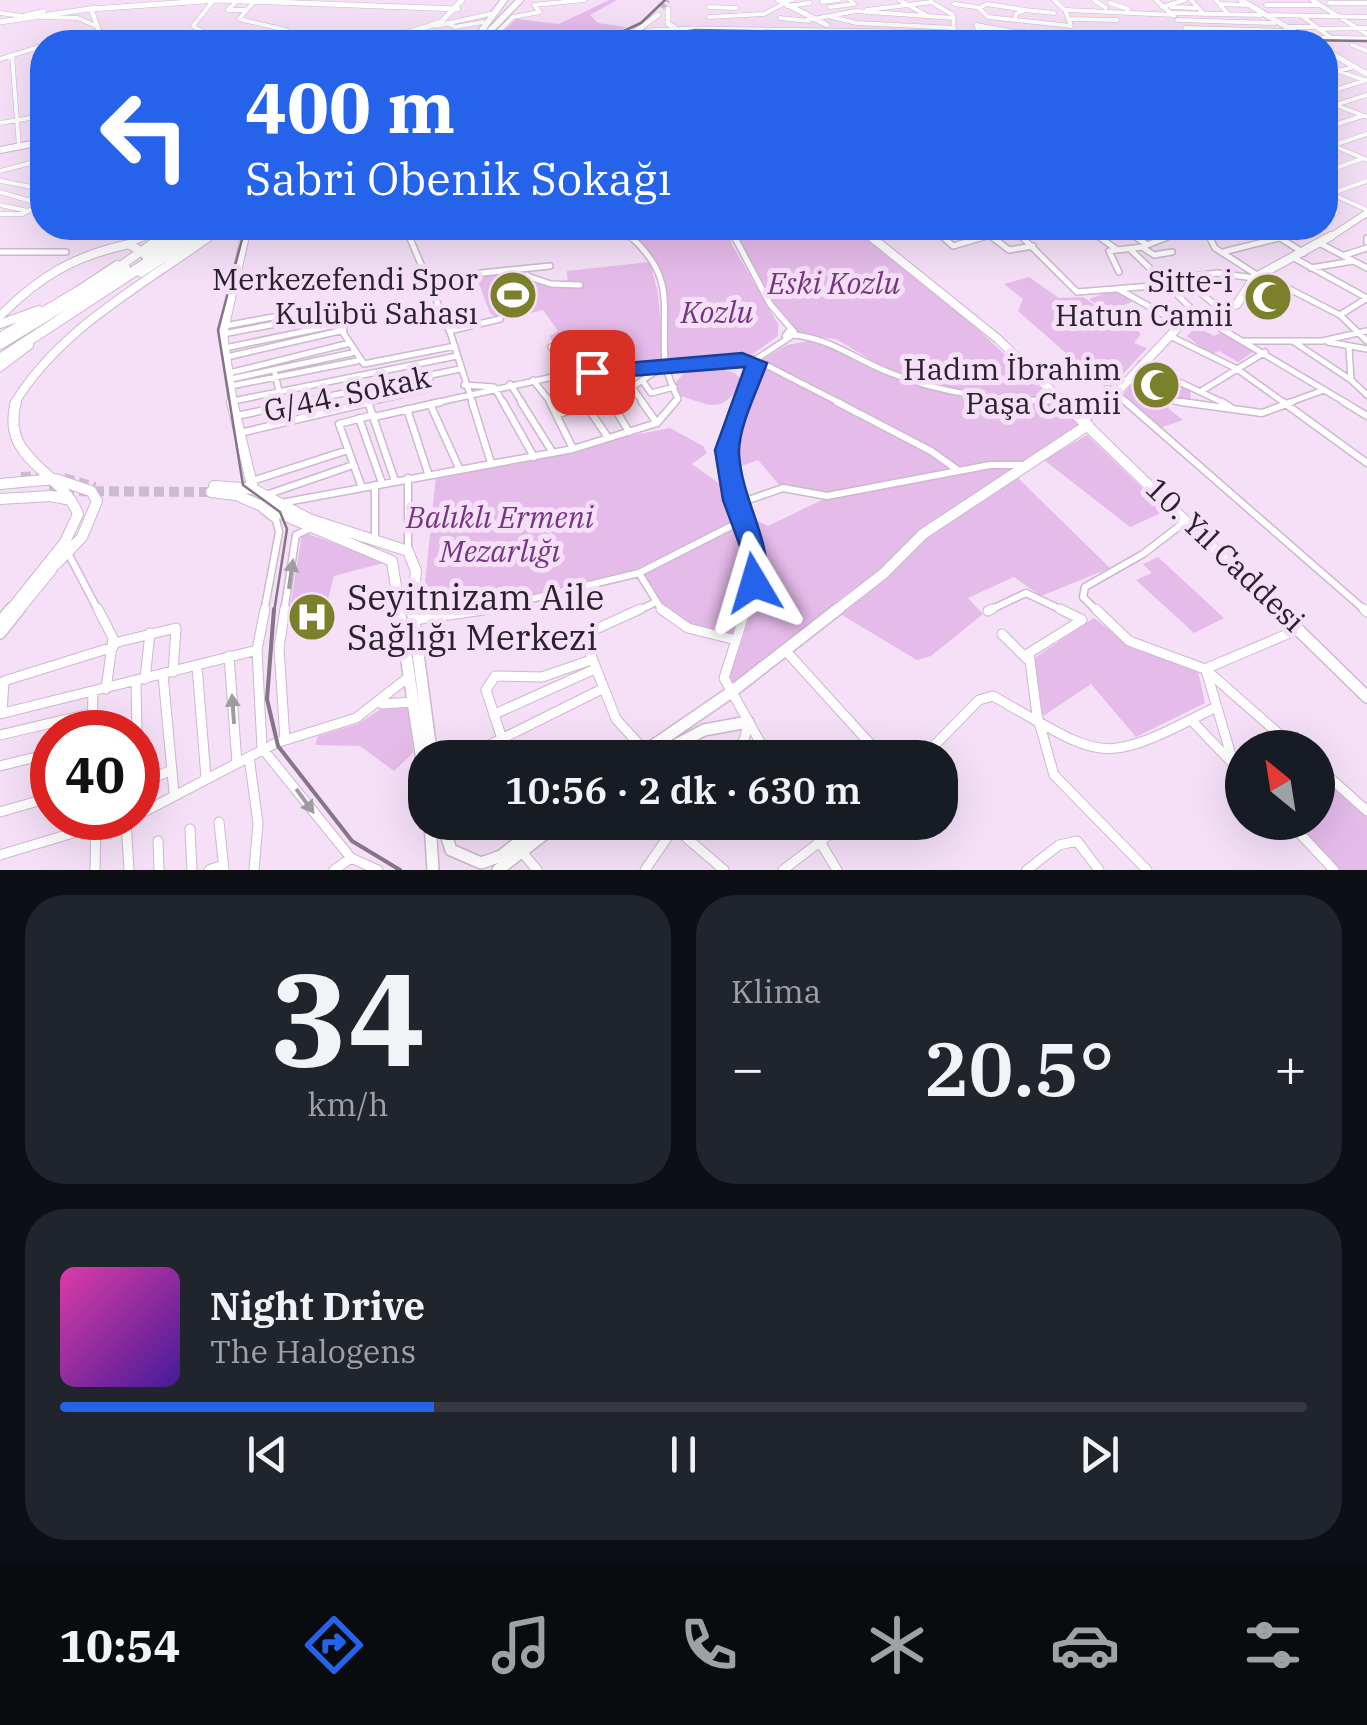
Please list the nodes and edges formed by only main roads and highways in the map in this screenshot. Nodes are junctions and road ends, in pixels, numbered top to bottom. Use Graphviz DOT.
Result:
graph roads {
  1 [pos="94,0"];
  2 [pos="212,0"];
  3 [pos="236,0"];
  4 [pos="464,0"];
  5 [pos="506,0"];
  6 [pos="518,0"];
  7 [pos="312,2"];
  8 [pos="788,3"];
  9 [pos="1244,3"];
  10 [pos="134,4"];
  11 [pos="91,8"];
  12 [pos="391,8"];
  13 [pos="457,9"];
  14 [pos="665,9"];
  15 [pos="658,15"];
  16 [pos="0,18"];
  17 [pos="818,25"];
  18 [pos="659,28"];
  19 [pos="1039,29"];
  20 [pos="1287,29"];
  21 [pos="98,30"];
  22 [pos="418,30"];
  23 [pos="422,30"];
  24 [pos="480,30"];
  25 [pos="491,30"];
  26 [pos="631,30"];
  27 [pos="642,30"];
  28 [pos="690,30"];
  29 [pos="796,30"];
  30 [pos="830,30"];
  31 [pos="830,30"];
  32 [pos="1027,30"];
  33 [pos="1034,30"];
  34 [pos="1043,30"];
  35 [pos="1058,30"];
  36 [pos="1367,39"];
  37 [pos="1338,46"];
  38 [pos="1338,47"];
  39 [pos="1338,56"];
  40 [pos="1367,74"];
  41 [pos="30,144"];
  42 [pos="16,147"];
  43 [pos="0,150"];
  44 [pos="1366,211"];
  45 [pos="1338,232"];
  46 [pos="136,240"];
  47 [pos="157,240"];
  48 [pos="159,240"];
  49 [pos="159,240"];
  50 [pos="190,240"];
  51 [pos="191,240"];
  52 [pos="196,240"];
  53 [pos="244,240"];
  54 [pos="877,240"];
  55 [pos="878,240"];
  56 [pos="1326,240"];
  57 [pos="142,252"];
  58 [pos="65,255"];
  59 [pos="74,293"];
  60 [pos="114,301"];
  61 [pos="60,302"];
  62 [pos="85,308"];
  63 [pos="1,321"];
  64 [pos="0,340"];
  65 [pos="0,363"];
  66 [pos="1085,421"];
  67 [pos="32,464"];
  68 [pos="17,480"];
  69 [pos="82,482"];
  70 [pos="53,486"];
  71 [pos="251,486"];
  72 [pos="0,489"];
  73 [pos="72,499"];
  74 [pos="92,505"];
  75 [pos="404,546"];
  76 [pos="389,558"];
  77 [pos="56,564"];
  78 [pos="416,575"];
  79 [pos="397,581"];
  80 [pos="0,623"];
  81 [pos="0,633"];
  82 [pos="1367,694"];
  83 [pos="748,722"];
  84 [pos="419,740"];
  85 [pos="430,740"];
  86 [pos="667,740"];
  87 [pos="681,740"];
  88 [pos="430,840"];
  89 [pos="447,840"];
  90 [pos="520,840"];
  91 [pos="536,840"];
  92 [pos="431,866"];
  93 [pos="475,866"];
  94 [pos="498,870"];
  1 -- 11 [label="main road"];
  2 -- 3 [label="main road"];
  2 -- 10 [label="main road"];
  3 -- 7 [label="main road"];
  3 -- 7 [label="main road"];
  4 -- 13 [label="main road"];
  5 -- 24 [label="highway"];
  6 -- 25 [label="highway"];
  7 -- 12 [label="main road"];
  8 -- 17 [label="main road"];
  9 -- 20 [label="main road"];
  10 -- 11 [label="main road"];
  11 -- 16 [label="main road"];
  11 -- 21 [label="main road"];
  12 -- 13 [label="main road"];
  12 -- 13 [label="main road"];
  13 -- 22 [label="main road"];
  13 -- 23 [label="main road"];
  14 -- 15 [label="main road"];
  14 -- 18 [label="main road"];
  14 -- 28 [label="main road"];
  15 -- 26 [label="main road"];
  15 -- 27 [label="main road"];
  17 -- 28 [label="main road"];
  17 -- 29 [label="main road"];
  17 -- 30 [label="main road"];
  17 -- 31 [label="main road"];
  19 -- 32 [label="main road"];
  19 -- 33 [label="main road"];
  19 -- 34 [label="main road"];
  19 -- 35 [label="main road"];
  36 -- 37 [label="main road"];
  36 -- 38 [label="main road"];
  39 -- 40 [label="main road"];
  41 -- 42 [label="main road"];
  42 -- 43 [label="main road"];
  44 -- 45 [label="main road"];
  46 -- 58 [label="main road"];
  47 -- 59 [label="main road"];
  48 -- 57 [label="highway"];
  49 -- 57 [label="main road"];
  50 -- 65 [label="highway"];
  51 -- 62 [label="main road"];
  52 -- 60 [label="main road"];
  53 -- 71 [label="main road"];
  54 -- 66 [label="main road"];
  55 -- 66 [label="main road"];
  56 -- 66 [label="main road"];
  57 -- 58 [label="main road"];
  57 -- 59 [label="main road"];
  57 -- 64 [label="highway"];
  58 -- 63 [label="main road"];
  59 -- 61 [label="main road"];
  60 -- 62 [label="main road"];
  60 -- 67 [label="main road"];
  61 -- 63 [label="main road"];
  61 -- 64 [label="main road"];
  62 -- 65 [label="main road"];
  66 -- 82 [label="main road, 10. Yıl Caddesi"];
  66 -- 82 [label="main road, 10. Yıl Caddesi"];
  66 -- 86 [label="main road"];
  67 -- 68 [label="main road"];
  67 -- 69 [label="main road"];
  67 -- 70 [label="main road"];
  68 -- 70 [label="main road"];
  68 -- 72 [label="main road"];
  69 -- 70 [label="main road"];
  69 -- 73 [label="main road"];
  69 -- 74 [label="main road"];
  70 -- 72 [label="main road"];
  70 -- 73 [label="main road"];
  71 -- 75 [label="main road"];
  71 -- 76 [label="main road"];
  72 -- 73 [label="main road"];
  73 -- 74 [label="main road"];
  73 -- 80 [label="main road"];
  74 -- 77 [label="main road"];
  74 -- 77 [label="main road"];
  75 -- 76 [label="main road"];
  75 -- 78 [label="main road"];
  76 -- 79 [label="main road"];
  77 -- 81 [label="main road"];
  78 -- 79 [label="main road"];
  78 -- 85 [label="main road"];
  79 -- 84 [label="main road"];
  83 -- 87 [label="main road"];
  88 -- 92 [label="main road"];
  89 -- 93 [label="main road"];
  90 -- 93 [label="main road"];
  91 -- 94 [label="main road"];
}
